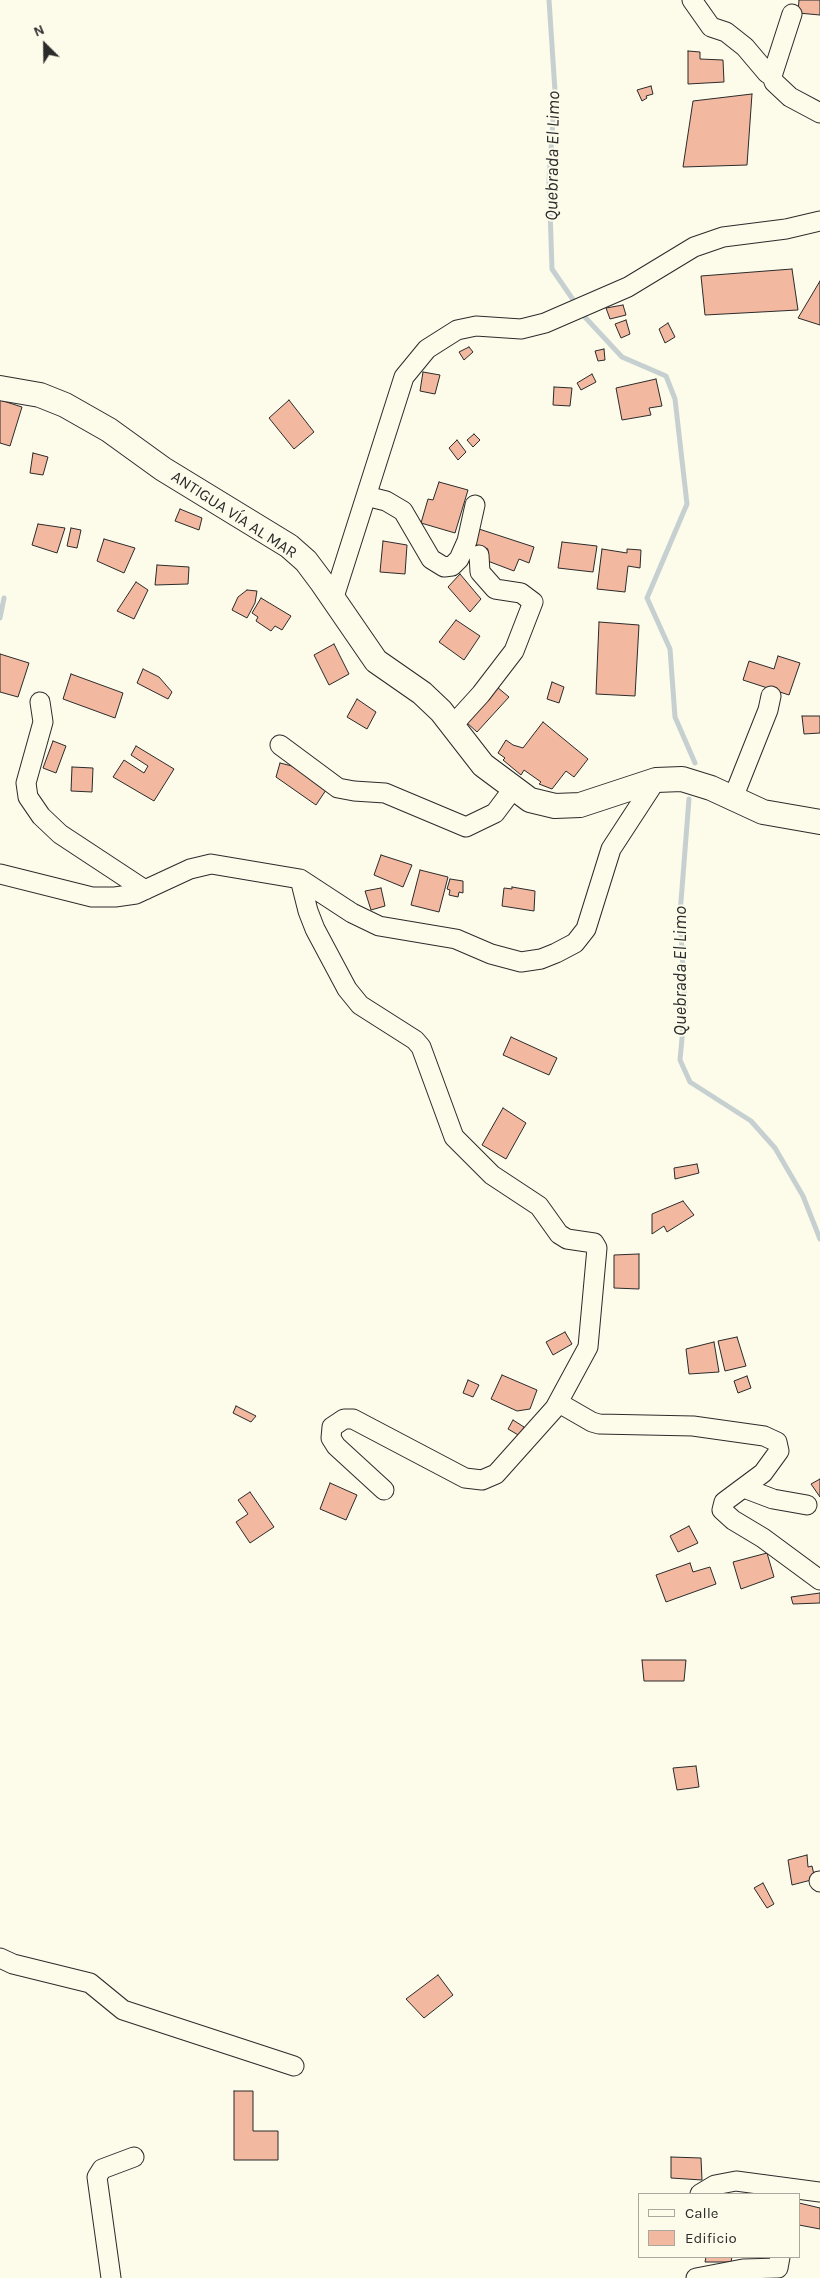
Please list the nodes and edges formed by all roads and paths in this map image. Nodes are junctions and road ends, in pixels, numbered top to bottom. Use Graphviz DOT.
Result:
graph roads {
  1 [pos="692,0"];
  2 [pos="792,14"];
  3 [pos="772,76"];
  4 [pos="820,113"];
  5 [pos="820,221"];
  6 [pos="0,388"];
  7 [pos="366,496"];
  8 [pos="475,505"];
  9 [pos="479,555"];
  10 [pos="333,600"];
  11 [pos="771,696"];
  12 [pos="40,702"];
  13 [pos="452,726"];
  14 [pos="280,745"];
  15 [pos="656,780"];
  16 [pos="513,789"];
  17 [pos="733,798"];
  18 [pos="820,822"];
  19 [pos="0,874"];
  20 [pos="300,879"];
  21 [pos="145,890"];
  22 [pos="559,1403"];
  23 [pos="744,1488"];
  24 [pos="384,1490"];
  25 [pos="807,1505"];
  26 [pos="820,1580"];
  27 [pos="0,1958"];
  28 [pos="294,2066"];
  29 [pos="134,2156"];
  30 [pos="788,2191"];
  31 [pos="820,2192"];
  32 [pos="702,2193"];
  33 [pos="780,2258"];
  34 [pos="111,2278"];
  35 [pos="696,2278"];
  1 -- 3 [label="street"];
  2 -- 3 [label="street"];
  3 -- 4 [label="street"];
  5 -- 7 [label="street"];
  6 -- 10 [label="main road, ANTIGUA VÍA AL MAR"];
  7 -- 8 [label="street"];
  7 -- 10 [label="street"];
  9 -- 13 [label="street"];
  10 -- 13 [label="main road, ANTIGUA VÍA AL MAR"];
  11 -- 17 [label="street"];
  12 -- 21 [label="street"];
  13 -- 16 [label="main road, ANTIGUA VÍA AL MAR"];
  14 -- 16 [label="street"];
  15 -- 16 [label="main road, ANTIGUA VÍA AL MAR"];
  15 -- 17 [label="main road, ANTIGUA VÍA AL MAR"];
  15 -- 20 [label="street"];
  17 -- 18 [label="main road, ANTIGUA VÍA AL MAR"];
  19 -- 21 [label="street"];
  20 -- 21 [label="street"];
  20 -- 22 [label="street"];
  22 -- 23 [label="street"];
  22 -- 24 [label="street"];
  23 -- 25 [label="street"];
  23 -- 26 [label="street"];
  27 -- 28 [label="street"];
  29 -- 34 [label="street"];
  30 -- 31 [label="street"];
  30 -- 32 [label="street"];
  33 -- 35 [label="street"];
}
